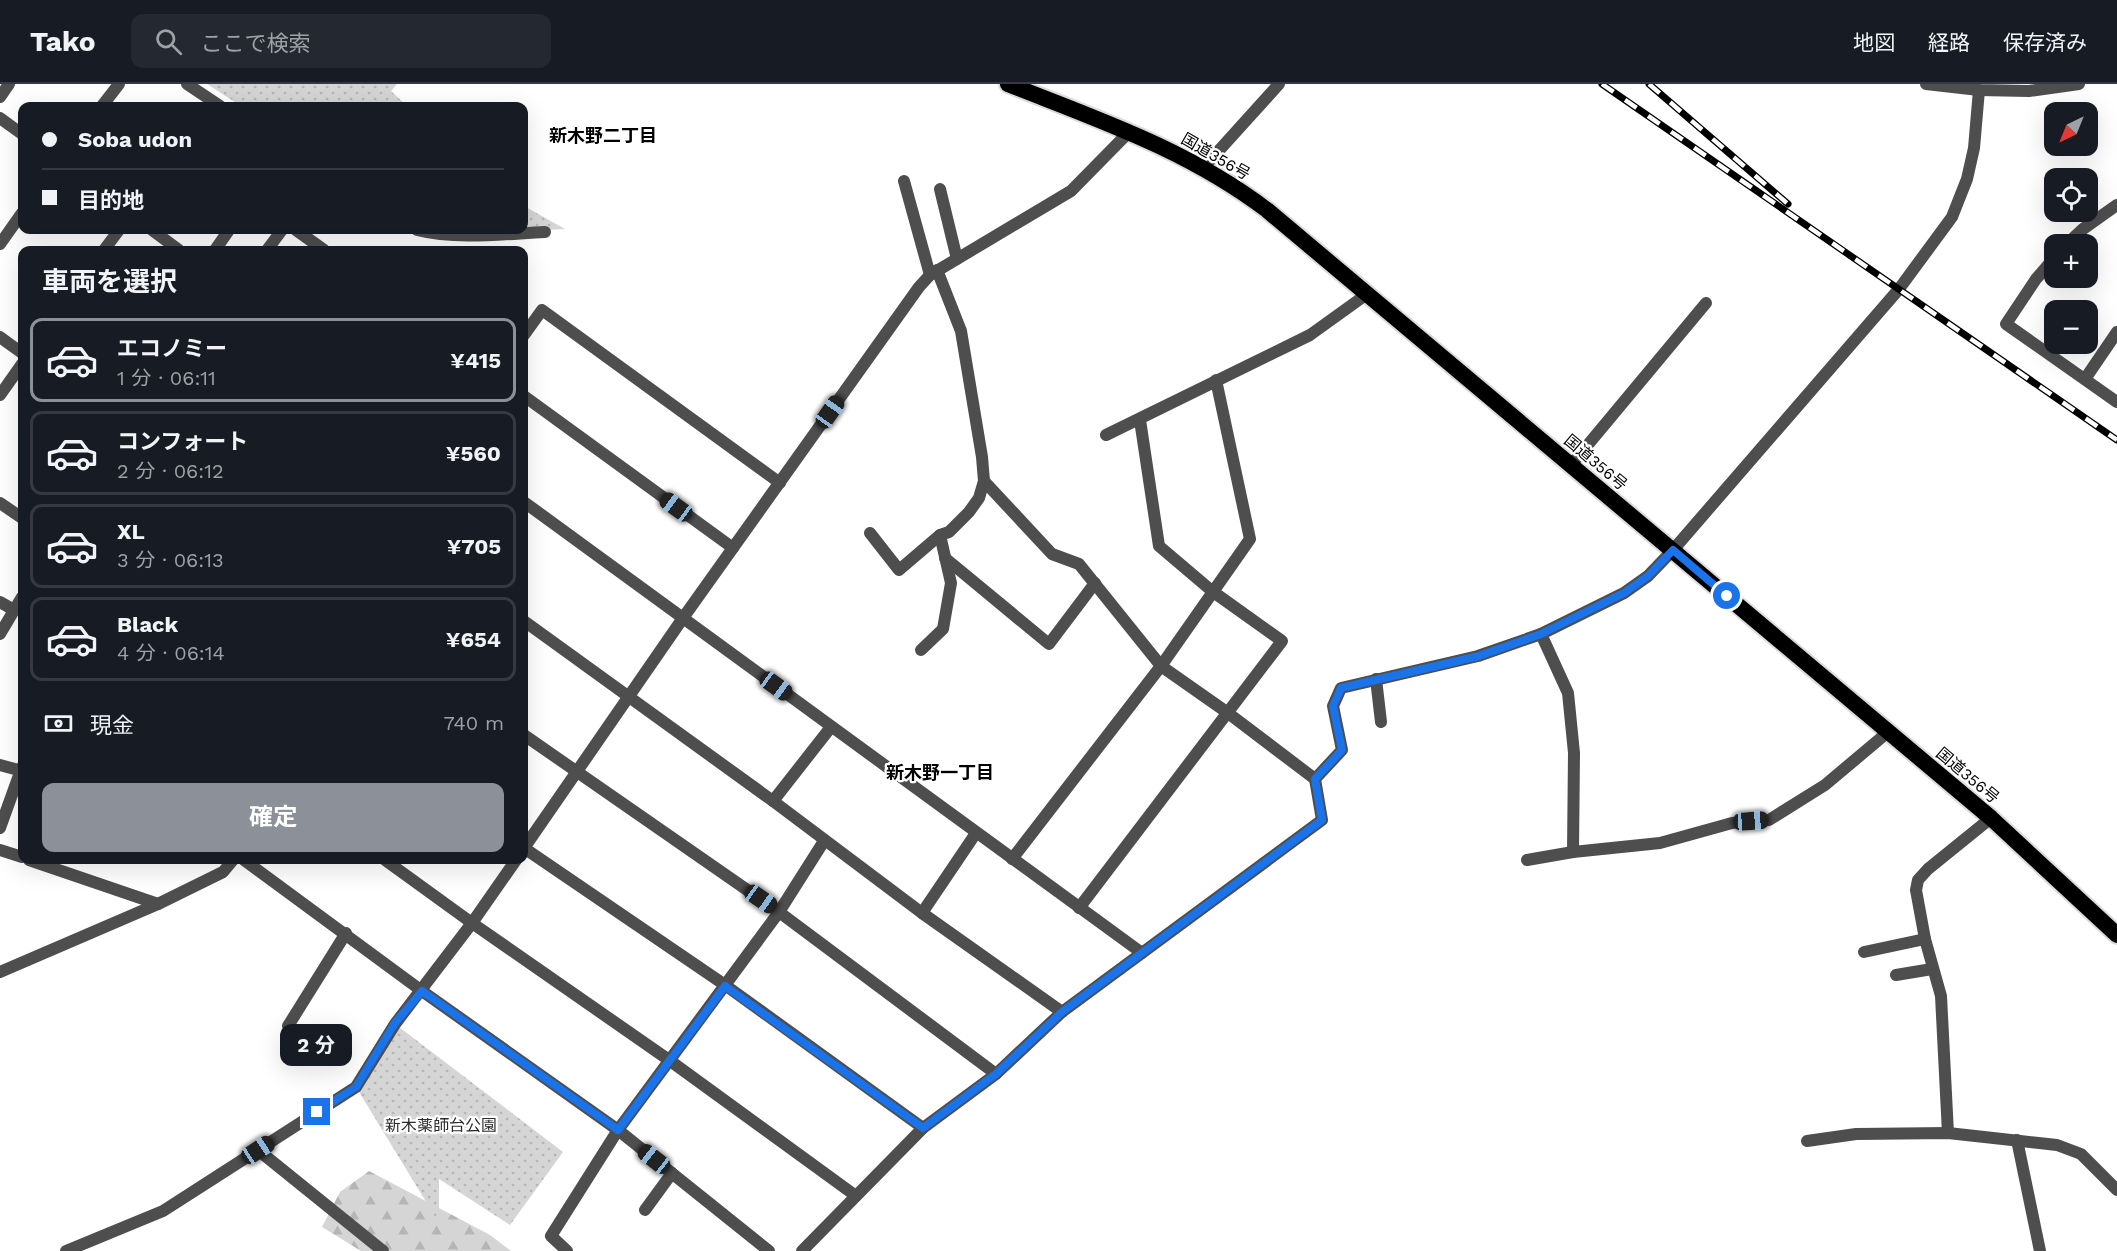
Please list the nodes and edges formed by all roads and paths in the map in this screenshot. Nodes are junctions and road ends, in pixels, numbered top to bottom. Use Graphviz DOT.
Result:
graph roads {
  1 [pos="9,84"];
  2 [pos="119,84"];
  3 [pos="187,84"];
  4 [pos="1008,84"];
  5 [pos="1279,84"];
  6 [pos="1926,84"];
  7 [pos="2079,84"];
  8 [pos="1979,87"];
  9 [pos="0,97"];
  10 [pos="105,102"];
  11 [pos="210,102"];
  12 [pos="0,118"];
  13 [pos="18,131"];
  14 [pos="1130,132"];
  15 [pos="1204,167"];
  16 [pos="904,181"];
  17 [pos="940,189"];
  18 [pos="2117,205"];
  19 [pos="18,219"];
  20 [pos="545,232"];
  21 [pos="528,233"];
  22 [pos="157,234"];
  23 [pos="302,234"];
  24 [pos="450,234"];
  25 [pos="487,234"];
  26 [pos="2078,234"];
  27 [pos="0,244"];
  28 [pos="174,246"];
  29 [pos="318,246"];
  30 [pos="957,259"];
  31 [pos="2044,270"];
  32 [pos="933,273"];
  33 [pos="1367,294"];
  34 [pos="1706,303"];
  35 [pos="528,329"];
  36 [pos="2117,332"];
  37 [pos="0,338"];
  38 [pos="18,350"];
  39 [pos="18,370"];
  40 [pos="2085,379"];
  41 [pos="1216,380"];
  42 [pos="0,395"];
  43 [pos="528,399"];
  44 [pos="2117,402"];
  45 [pos="1140,420"];
  46 [pos="1106,435"];
  47 [pos="1571,465"];
  48 [pos="984,481"];
  49 [pos="780,483"];
  50 [pos="0,503"];
  51 [pos="528,505"];
  52 [pos="18,512"];
  53 [pos="870,533"];
  54 [pos="940,536"];
  55 [pos="733,548"];
  56 [pos="1673,550"];
  57 [pos="945,558"];
  58 [pos="1095,583"];
  59 [pos="1212,591"];
  60 [pos="0,602"];
  61 [pos="18,604"];
  62 [pos="14,610"];
  63 [pos="683,618"];
  64 [pos="528,624"];
  65 [pos="0,634"];
  66 [pos="1541,634"];
  67 [pos="921,650"];
  68 [pos="1161,666"];
  69 [pos="1376,679"];
  70 [pos="627,698"];
  71 [pos="1228,713"];
  72 [pos="1381,722"];
  73 [pos="831,727"];
  74 [pos="1888,732"];
  75 [pos="528,738"];
  76 [pos="0,765"];
  77 [pos="18,768"];
  78 [pos="577,773"];
  79 [pos="1315,779"];
  80 [pos="18,780"];
  81 [pos="773,801"];
  82 [pos="1990,818"];
  83 [pos="0,828"];
  84 [pos="976,833"];
  85 [pos="824,841"];
  86 [pos="528,842"];
  87 [pos="0,850"];
  88 [pos="528,851"];
  89 [pos="1573,852"];
  90 [pos="18,856"];
  91 [pos="1012,860"];
  92 [pos="1527,860"];
  93 [pos="41,864"];
  94 [pos="230,864"];
  95 [pos="250,864"];
  96 [pos="390,864"];
  97 [pos="513,864"];
  98 [pos="158,904"];
  99 [pos="1079,908"];
  100 [pos="779,912"];
  101 [pos="922,913"];
  102 [pos="472,923"];
  103 [pos="346,933"];
  104 [pos="2117,935"];
  105 [pos="1924,939"];
  106 [pos="1864,952"];
  107 [pos="1142,953"];
  108 [pos="1932,969"];
  109 [pos="0,972"];
  110 [pos="1896,975"];
  111 [pos="725,986"];
  112 [pos="422,991"];
  113 [pos="1062,1012"];
  114 [pos="288,1026"];
  115 [pos="669,1060"];
  116 [pos="996,1074"];
  117 [pos="923,1128"];
  118 [pos="618,1130"];
  119 [pos="1948,1133"];
  120 [pos="1807,1140"];
  121 [pos="2017,1140"];
  122 [pos="258,1150"];
  123 [pos="672,1173"];
  124 [pos="2117,1190"];
  125 [pos="856,1196"];
  126 [pos="645,1210"];
  127 [pos="66,1251"];
  128 [pos="383,1251"];
  129 [pos="567,1251"];
  130 [pos="769,1251"];
  131 [pos="802,1251"];
  132 [pos="2040,1251"];
  1 -- 9 [label="street"];
  2 -- 10 [label="street"];
  3 -- 11 [label="street"];
  4 -- 14 [label="highway, 国道356号"];
  5 -- 15 [label="street"];
  6 -- 8 [label="street"];
  7 -- 8 [label="street"];
  8 -- 56 [label="street"];
  12 -- 13 [label="street"];
  14 -- 15 [label="highway, 国道356号"];
  14 -- 30 [label="street"];
  15 -- 33 [label="highway, 国道356号"];
  16 -- 32 [label="street"];
  17 -- 30 [label="street"];
  18 -- 26 [label="street"];
  19 -- 27 [label="street"];
  20 -- 21 [label="street"];
  22 -- 28 [label="street"];
  23 -- 29 [label="street"];
  24 -- 25 [label="street"];
  30 -- 32 [label="street"];
  31 -- 40 [label="street"];
  32 -- 48 [label="street"];
  32 -- 49 [label="street"];
  33 -- 41 [label="street"];
  33 -- 47 [label="highway, 国道356号"];
  34 -- 47 [label="street"];
  35 -- 49 [label="street"];
  36 -- 40 [label="street"];
  37 -- 38 [label="street"];
  39 -- 42 [label="street"];
  40 -- 44 [label="street"];
  41 -- 45 [label="street"];
  41 -- 59 [label="street"];
  43 -- 55 [label="street"];
  45 -- 46 [label="street"];
  45 -- 59 [label="street"];
  47 -- 56 [label="highway, 国道356号"];
  48 -- 54 [label="street"];
  48 -- 58 [label="street"];
  49 -- 55 [label="street"];
  50 -- 52 [label="street"];
  51 -- 63 [label="street"];
  53 -- 54 [label="street"];
  54 -- 57 [label="street"];
  55 -- 63 [label="street"];
  56 -- 66 [label="street"];
  56 -- 74 [label="highway, 国道356号"];
  57 -- 58 [label="street"];
  57 -- 67 [label="street"];
  58 -- 68 [label="street"];
  59 -- 68 [label="street"];
  59 -- 71 [label="street"];
  60 -- 62 [label="street"];
  61 -- 62 [label="street"];
  62 -- 65 [label="street"];
  63 -- 70 [label="street"];
  63 -- 73 [label="street"];
  64 -- 70 [label="street"];
  66 -- 69 [label="street"];
  66 -- 89 [label="street"];
  68 -- 71 [label="street"];
  68 -- 91 [label="street"];
  69 -- 72 [label="street"];
  69 -- 79 [label="street"];
  70 -- 78 [label="street"];
  70 -- 81 [label="street"];
  71 -- 79 [label="street"];
  71 -- 99 [label="street"];
  73 -- 81 [label="street"];
  73 -- 84 [label="street"];
  74 -- 82 [label="highway, 国道356号"];
  74 -- 89 [label="street"];
  75 -- 78 [label="street"];
  76 -- 77 [label="street"];
  78 -- 86 [label="street"];
  78 -- 100 [label="street"];
  79 -- 107 [label="street"];
  80 -- 83 [label="street"];
  81 -- 85 [label="street"];
  82 -- 104 [label="highway, 国道356号"];
  82 -- 105 [label="street"];
  84 -- 91 [label="street"];
  84 -- 101 [label="street"];
  85 -- 100 [label="street"];
  85 -- 101 [label="street"];
  87 -- 90 [label="street"];
  88 -- 111 [label="street"];
  89 -- 92 [label="street"];
  91 -- 99 [label="street"];
  93 -- 98 [label="street"];
  94 -- 98 [label="street"];
  95 -- 103 [label="street"];
  96 -- 102 [label="street"];
  97 -- 102 [label="street"];
  98 -- 109 [label="street"];
  99 -- 107 [label="street"];
  100 -- 111 [label="street"];
  100 -- 116 [label="street"];
  101 -- 113 [label="street"];
  102 -- 112 [label="street"];
  102 -- 115 [label="street"];
  103 -- 112 [label="street"];
  103 -- 114 [label="street"];
  105 -- 106 [label="street"];
  105 -- 108 [label="street"];
  107 -- 113 [label="street"];
  108 -- 110 [label="street"];
  108 -- 119 [label="street"];
  111 -- 115 [label="street"];
  111 -- 117 [label="street"];
  112 -- 118 [label="street"];
  112 -- 122 [label="street"];
  113 -- 116 [label="street"];
  115 -- 118 [label="street"];
  115 -- 125 [label="street"];
  116 -- 117 [label="street"];
  117 -- 125 [label="street"];
  118 -- 123 [label="street"];
  118 -- 129 [label="street"];
  119 -- 120 [label="street"];
  119 -- 121 [label="street"];
  121 -- 124 [label="street"];
  121 -- 132 [label="street"];
  122 -- 127 [label="street"];
  122 -- 128 [label="street"];
  123 -- 126 [label="street"];
  123 -- 130 [label="street"];
  125 -- 131 [label="street"];
}
